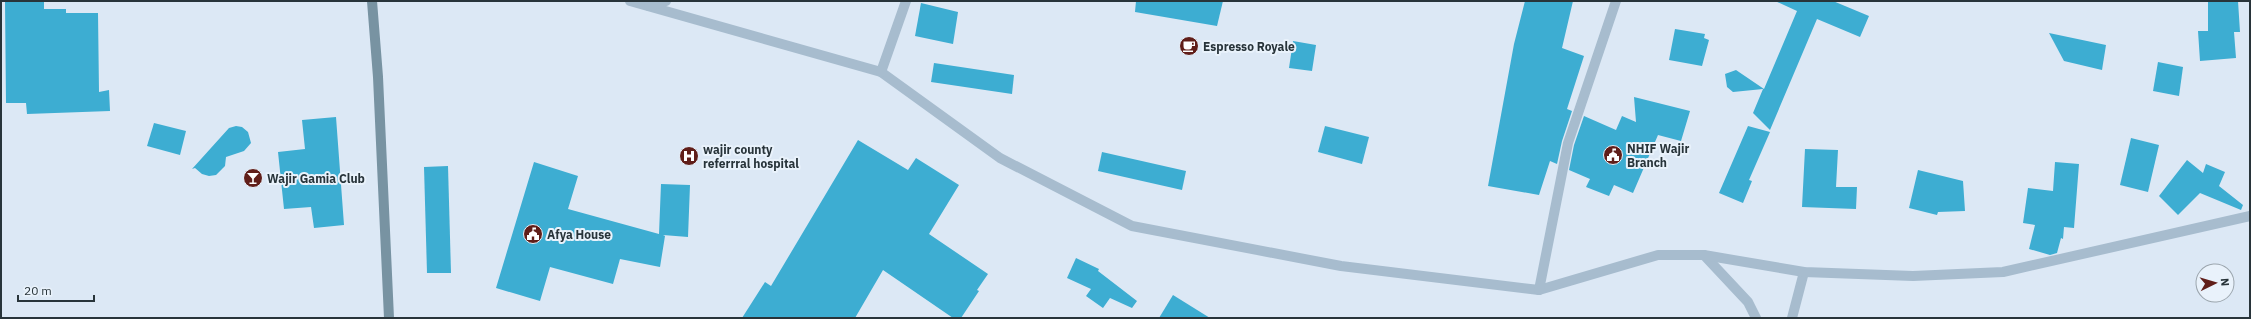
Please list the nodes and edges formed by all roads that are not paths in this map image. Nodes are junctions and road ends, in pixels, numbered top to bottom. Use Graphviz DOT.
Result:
graph roads {
  1 [pos="372,1"];
  2 [pos="630,1"];
  3 [pos="666,1"];
  4 [pos="906,1"];
  5 [pos="1616,1"];
  6 [pos="648,6"];
  7 [pos="881,72"];
  8 [pos="2250,216"];
  9 [pos="1704,255"];
  10 [pos="1804,272"];
  11 [pos="1539,290"];
  12 [pos="388,318"];
  13 [pos="1756,318"];
  14 [pos="1792,318"];
  1 -- 12 [label="street"];
  2 -- 6 [label="street"];
  3 -- 6 [label="street"];
  4 -- 7 [label="street"];
  5 -- 11 [label="street"];
  6 -- 7 [label="street"];
  7 -- 11 [label="street"];
  8 -- 10 [label="street"];
  9 -- 10 [label="street"];
  9 -- 11 [label="street"];
  9 -- 13 [label="street"];
  10 -- 14 [label="street"];
}
